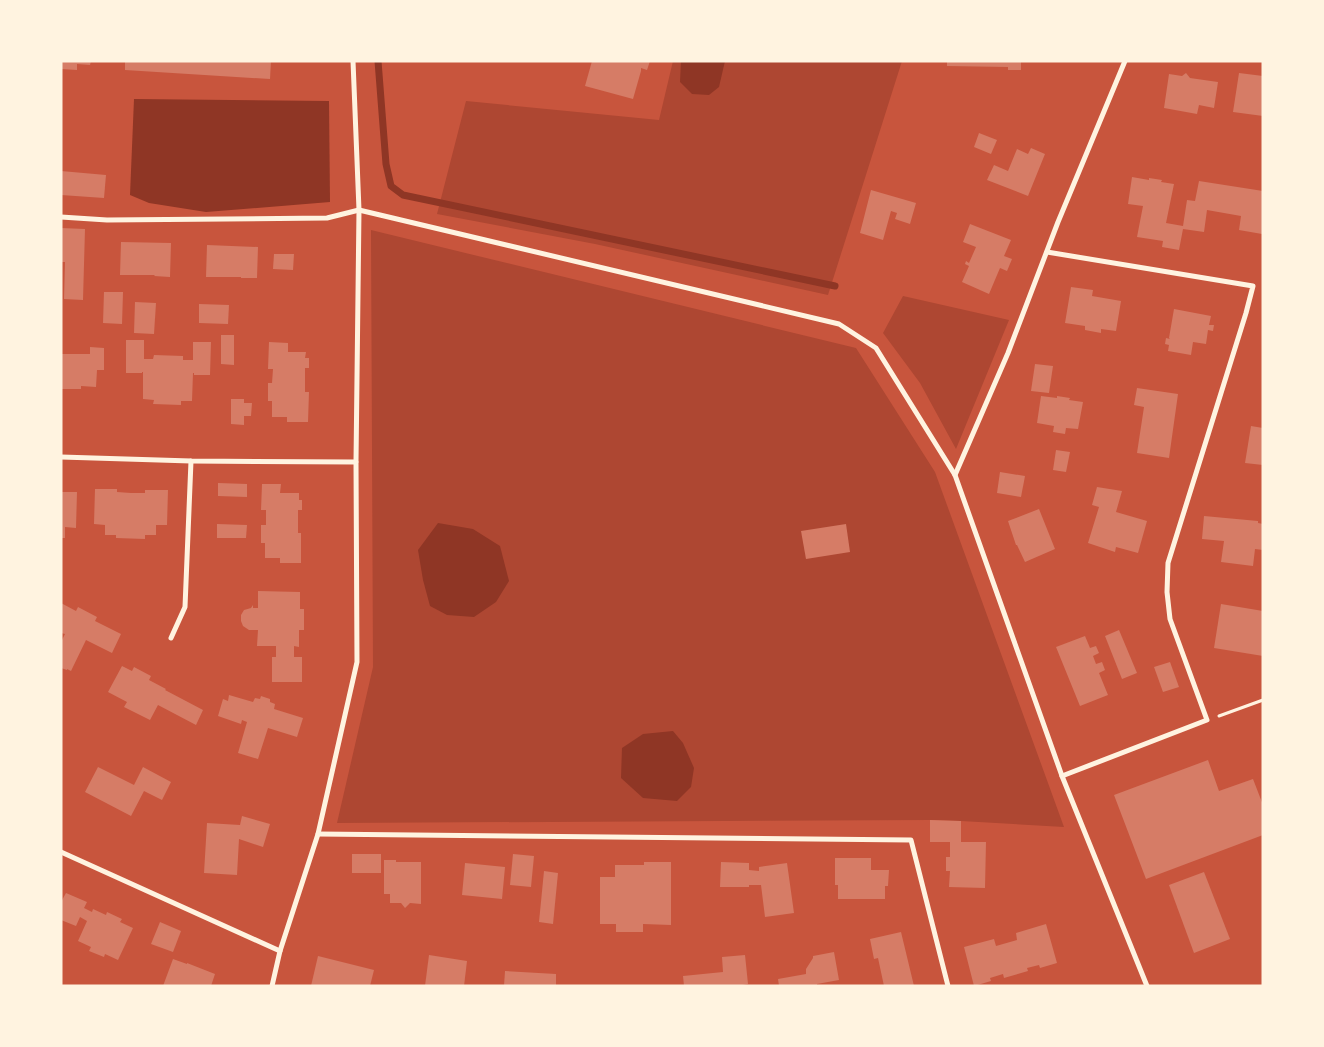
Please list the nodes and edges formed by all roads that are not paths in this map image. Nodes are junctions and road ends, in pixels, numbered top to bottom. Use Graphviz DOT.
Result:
graph roads {
  1 [pos="353,61"];
  2 [pos="1125,61"];
  3 [pos="359,210"];
  4 [pos="61,217"];
  5 [pos="1047,252"];
  6 [pos="61,457"];
  7 [pos="191,461"];
  8 [pos="356,462"];
  9 [pos="955,475"];
  10 [pos="171,638"];
  11 [pos="1062,776"];
  12 [pos="318,834"];
  13 [pos="61,852"];
  14 [pos="280,951"];
  15 [pos="272,986"];
  16 [pos="948,986"];
  17 [pos="1147,986"];
  1 -- 3 [label="street"];
  2 -- 5 [label="street"];
  3 -- 4 [label="street"];
  3 -- 8 [label="street"];
  3 -- 9 [label="street"];
  5 -- 9 [label="street"];
  5 -- 11 [label="street"];
  6 -- 7 [label="street"];
  7 -- 8 [label="street"];
  7 -- 10 [label="street"];
  8 -- 12 [label="street"];
  9 -- 11 [label="street"];
  11 -- 17 [label="street"];
  12 -- 14 [label="street"];
  12 -- 16 [label="street"];
  13 -- 14 [label="street"];
  14 -- 15 [label="street"];
}
